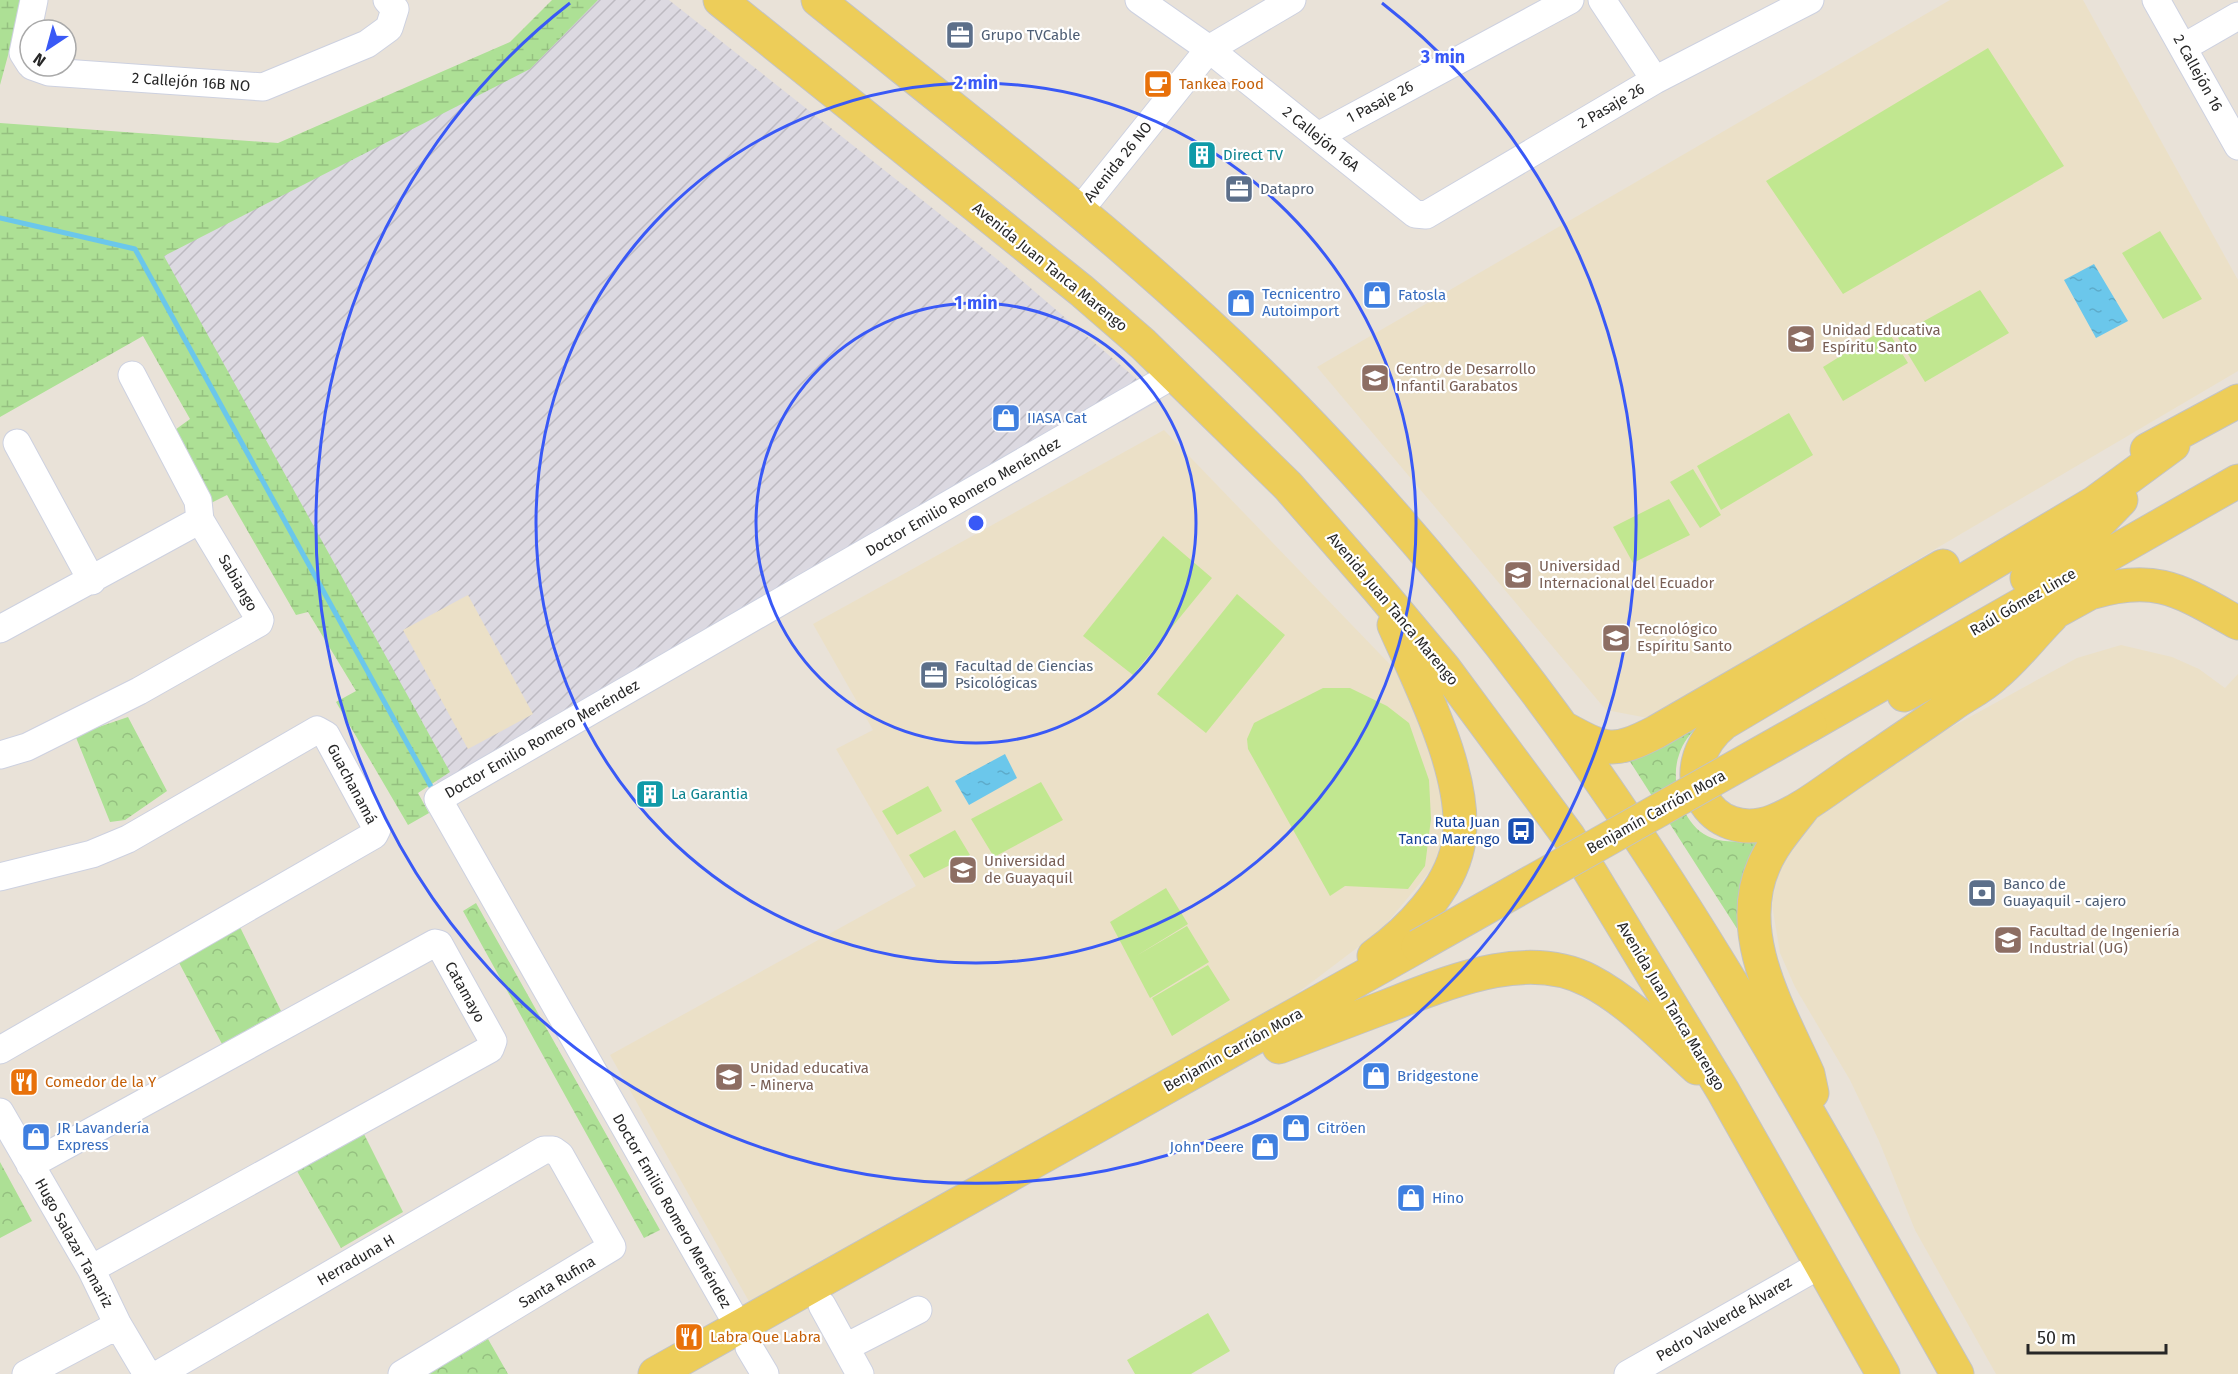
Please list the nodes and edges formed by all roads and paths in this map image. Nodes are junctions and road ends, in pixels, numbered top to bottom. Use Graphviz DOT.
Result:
graph roads {
  1 [pos="34,0"];
  2 [pos="720,0"];
  3 [pos="818,0"];
  4 [pos="1139,0"];
  5 [pos="1292,0"];
  6 [pos="1570,0"];
  7 [pos="1602,0"];
  8 [pos="1810,0"];
  9 [pos="2156,0"];
  10 [pos="391,4"];
  11 [pos="2238,16"];
  12 [pos="30,18"];
  13 [pos="2184,47"];
  14 [pos="1209,49"];
  15 [pos="78,74"];
  16 [pos="1655,80"];
  17 [pos="1318,136"];
  18 [pos="2238,146"];
  19 [pos="1080,210"];
  20 [pos="1415,214"];
  21 [pos="1175,374"];
  22 [pos="132,375"];
  23 [pos="2226,409"];
  24 [pos="17,443"];
  25 [pos="2173,445"];
  26 [pos="2238,481"];
  27 [pos="200,520"];
  28 [pos="92,581"];
  29 [pos="1378,589"];
  30 [pos="2225,616"];
  31 [pos="2051,617"];
  32 [pos="0,629"];
  33 [pos="1977,688"];
  34 [pos="1885,693"];
  35 [pos="1554,717"];
  36 [pos="1815,733"];
  37 [pos="0,755"];
  38 [pos="1808,802"];
  39 [pos="0,877"];
  40 [pos="1277,1036"];
  41 [pos="0,1050"];
  42 [pos="1722,1091"];
  43 [pos="0,1112"];
  44 [pos="1821,1134"];
  45 [pos="553,1150"];
  46 [pos="30,1165"];
  47 [pos="1820,1265"];
  48 [pos="91,1269"];
  49 [pos="822,1305"];
  50 [pos="918,1310"];
  51 [pos="118,1325"];
  52 [pos="846,1347"];
  53 [pos="751,1350"];
  54 [pos="27,1374"];
  55 [pos="147,1374"];
  56 [pos="159,1374"];
  57 [pos="402,1374"];
  58 [pos="656,1374"];
  59 [pos="700,1374"];
  60 [pos="860,1374"];
  61 [pos="1628,1374"];
  62 [pos="1883,1374"];
  63 [pos="1957,1374"];
  1 -- 12 [label="street"];
  2 -- 21 [label="main road, Avenida Juan Tanca Marengo"];
  3 -- 19 [label="main road"];
  4 -- 14 [label="street, 2 Callejón 16A"];
  5 -- 14 [label="street, Avenida 26 NO"];
  6 -- 17 [label="street, 1 Pasaje 26"];
  7 -- 16 [label="street"];
  8 -- 16 [label="street, 2 Pasaje 26"];
  9 -- 13 [label="street, 2 Callejón 16"];
  10 -- 15 [label="street, 2 Callejón 16B NO"];
  11 -- 13 [label="street"];
  13 -- 18 [label="street, 2 Callejón 16"];
  14 -- 17 [label="street, 2 Callejón 16A"];
  14 -- 19 [label="street, Avenida 26 NO"];
  16 -- 20 [label="street, 2 Pasaje 26"];
  17 -- 20 [label="street, 2 Callejón 16A"];
  19 -- 35 [label="main road"];
  21 -- 29 [label="main road, Avenida Juan Tanca Marengo"];
  21 -- 53 [label="street, Doctor Emilio Romero Menéndez"];
  22 -- 27 [label="street"];
  23 -- 25 [label="main road"];
  23 -- 35 [label="main road"];
  24 -- 28 [label="street"];
  25 -- 34 [label="main road"];
  25 -- 38 [label="main road"];
  26 -- 34 [label="main road, Raúl Gómez Lince"];
  27 -- 28 [label="street"];
  27 -- 37 [label="street, Sabiango"];
  28 -- 32 [label="street"];
  29 -- 40 [label="main road"];
  29 -- 42 [label="main road, Avenida Juan Tanca Marengo"];
  30 -- 31 [label="main road, Raúl Gómez Lince"];
  31 -- 33 [label="main road"];
  31 -- 34 [label="main road, Raúl Gómez Lince"];
  33 -- 34 [label="main road"];
  33 -- 38 [label="main road"];
  34 -- 36 [label="main road, Raúl Gómez Lince"];
  35 -- 44 [label="main road"];
  36 -- 40 [label="main road, Benjamín Carrión Mora"];
  38 -- 44 [label="main road"];
  39 -- 41 [label="street, Guachanamá"];
  40 -- 42 [label="main road"];
  40 -- 49 [label="main road, Benjamín Carrión Mora"];
  40 -- 53 [label="main road, Benjamín Carrión Mora"];
  42 -- 47 [label="main road, Avenida Juan Tanca Marengo"];
  43 -- 46 [label="street, Hugo Salazar Tamariz"];
  44 -- 63 [label="main road"];
  45 -- 56 [label="street, Herraduna H"];
  45 -- 57 [label="street, Santa Rufina"];
  46 -- 48 [label="street, Hugo Salazar Tamariz"];
  46 -- 48 [label="street, Catamayo"];
  47 -- 61 [label="street, Pedro Valverde Álvarez"];
  47 -- 62 [label="main road, Avenida Juan Tanca Marengo"];
  48 -- 51 [label="street, Hugo Salazar Tamariz"];
  49 -- 52 [label="street"];
  49 -- 53 [label="main road, Benjamín Carrión Mora"];
  50 -- 52 [label="street"];
  51 -- 54 [label="street"];
  51 -- 55 [label="street, Hugo Salazar Tamariz"];
  52 -- 60 [label="street"];
  53 -- 58 [label="main road, Benjamín Carrión Mora"];
  53 -- 59 [label="main road, Benjamín Carrión Mora"];
}
